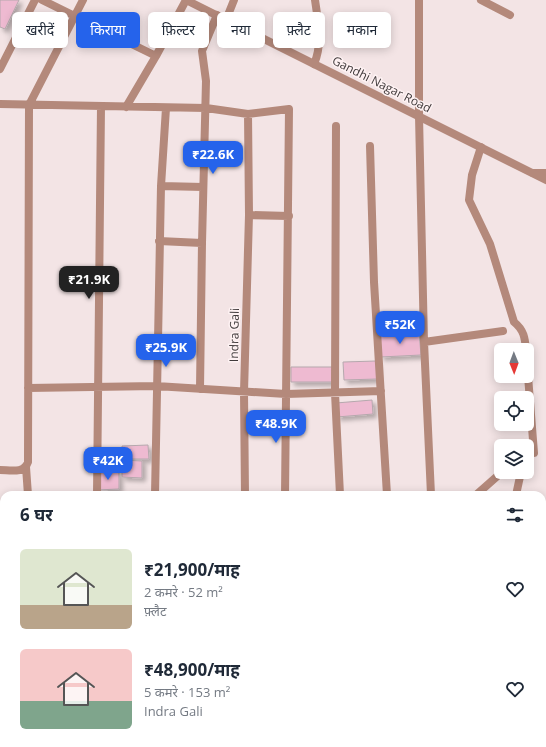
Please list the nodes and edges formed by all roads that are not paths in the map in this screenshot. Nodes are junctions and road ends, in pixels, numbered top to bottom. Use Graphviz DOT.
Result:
graph roads {
  1 [pos="35,0"];
  2 [pos="42,0"];
  3 [pos="83,0"];
  4 [pos="186,0"];
  5 [pos="234,0"];
  6 [pos="315,0"];
  7 [pos="419,0"];
  8 [pos="481,0"];
  9 [pos="229,12"];
  10 [pos="217,15"];
  11 [pos="510,15"];
  12 [pos="75,16"];
  13 [pos="265,40"];
  14 [pos="156,56"];
  15 [pos="314,64"];
  16 [pos="0,69"];
  17 [pos="0,104"];
  18 [pos="30,105"];
  19 [pos="101,106"];
  20 [pos="126,107"];
  21 [pos="166,108"];
  22 [pos="206,108"];
  23 [pos="248,114"];
  24 [pos="419,116"];
  25 [pos="336,126"];
  26 [pos="370,146"];
  27 [pos="481,147"];
  28 [pos="533,173"];
  29 [pos="546,173"];
  30 [pos="546,180"];
  31 [pos="161,186"];
  32 [pos="203,187"];
  33 [pos="249,215"];
  34 [pos="289,216"];
  35 [pos="159,241"];
  36 [pos="202,243"];
  37 [pos="503,331"];
  38 [pos="424,342"];
  39 [pos="525,343"];
  40 [pos="529,383"];
  41 [pos="98,386"];
  42 [pos="156,386"];
  43 [pos="28,388"];
  44 [pos="200,389"];
  45 [pos="381,391"];
  46 [pos="244,392"];
  47 [pos="335,393"];
  48 [pos="286,394"];
  49 [pos="533,439"];
  50 [pos="26,467"];
  51 [pos="0,470"];
  52 [pos="494,479"];
  53 [pos="519,479"];
  54 [pos="28,491"];
  55 [pos="96,491"];
  56 [pos="155,491"];
  57 [pos="245,491"];
  58 [pos="285,491"];
  59 [pos="340,491"];
  60 [pos="387,491"];
  61 [pos="431,491"];
  62 [pos="481,491"];
  63 [pos="517,491"];
  1 -- 16 [label="street"];
  2 -- 12 [label="street"];
  3 -- 12 [label="street"];
  4 -- 10 [label="street, Gandhi Nagar Road"];
  4 -- 14 [label="street"];
  5 -- 9 [label="street"];
  6 -- 15 [label="street"];
  7 -- 24 [label="street"];
  8 -- 11 [label="street"];
  10 -- 22 [label="street"];
  12 -- 14 [label="street"];
  12 -- 18 [label="street"];
  13 -- 15 [label="street, Gandhi Nagar Road"];
  14 -- 20 [label="street"];
  15 -- 24 [label="street, Gandhi Nagar Road"];
  17 -- 18 [label="street"];
  18 -- 19 [label="street"];
  18 -- 43 [label="street"];
  19 -- 20 [label="street"];
  19 -- 41 [label="street"];
  20 -- 21 [label="street"];
  21 -- 22 [label="street"];
  21 -- 31 [label="street"];
  22 -- 23 [label="street"];
  22 -- 32 [label="street"];
  23 -- 33 [label="street, Indra Gali"];
  23 -- 34 [label="street"];
  24 -- 27 [label="street, Gandhi Nagar Road"];
  24 -- 38 [label="street"];
  25 -- 47 [label="street"];
  26 -- 45 [label="street"];
  27 -- 28 [label="street, Gandhi Nagar Road"];
  27 -- 39 [label="street"];
  28 -- 29 [label="street"];
  28 -- 30 [label="street, Gandhi Nagar Road"];
  31 -- 32 [label="street"];
  31 -- 35 [label="street"];
  32 -- 36 [label="street"];
  33 -- 34 [label="street"];
  33 -- 46 [label="street, Indra Gali"];
  34 -- 48 [label="street"];
  35 -- 36 [label="street"];
  35 -- 42 [label="street"];
  36 -- 44 [label="street"];
  37 -- 38 [label="street"];
  38 -- 61 [label="street"];
  40 -- 49 [label="street"];
  41 -- 42 [label="street"];
  41 -- 43 [label="street"];
  41 -- 55 [label="street"];
  42 -- 44 [label="street"];
  42 -- 56 [label="street"];
  43 -- 50 [label="street"];
  44 -- 46 [label="street"];
  45 -- 47 [label="street"];
  45 -- 60 [label="street"];
  46 -- 48 [label="street"];
  46 -- 57 [label="street, Indra Gali"];
  47 -- 48 [label="street"];
  47 -- 59 [label="street"];
  48 -- 58 [label="street"];
  50 -- 51 [label="street"];
  50 -- 54 [label="street"];
  52 -- 62 [label="street"];
  53 -- 63 [label="street"];
}
